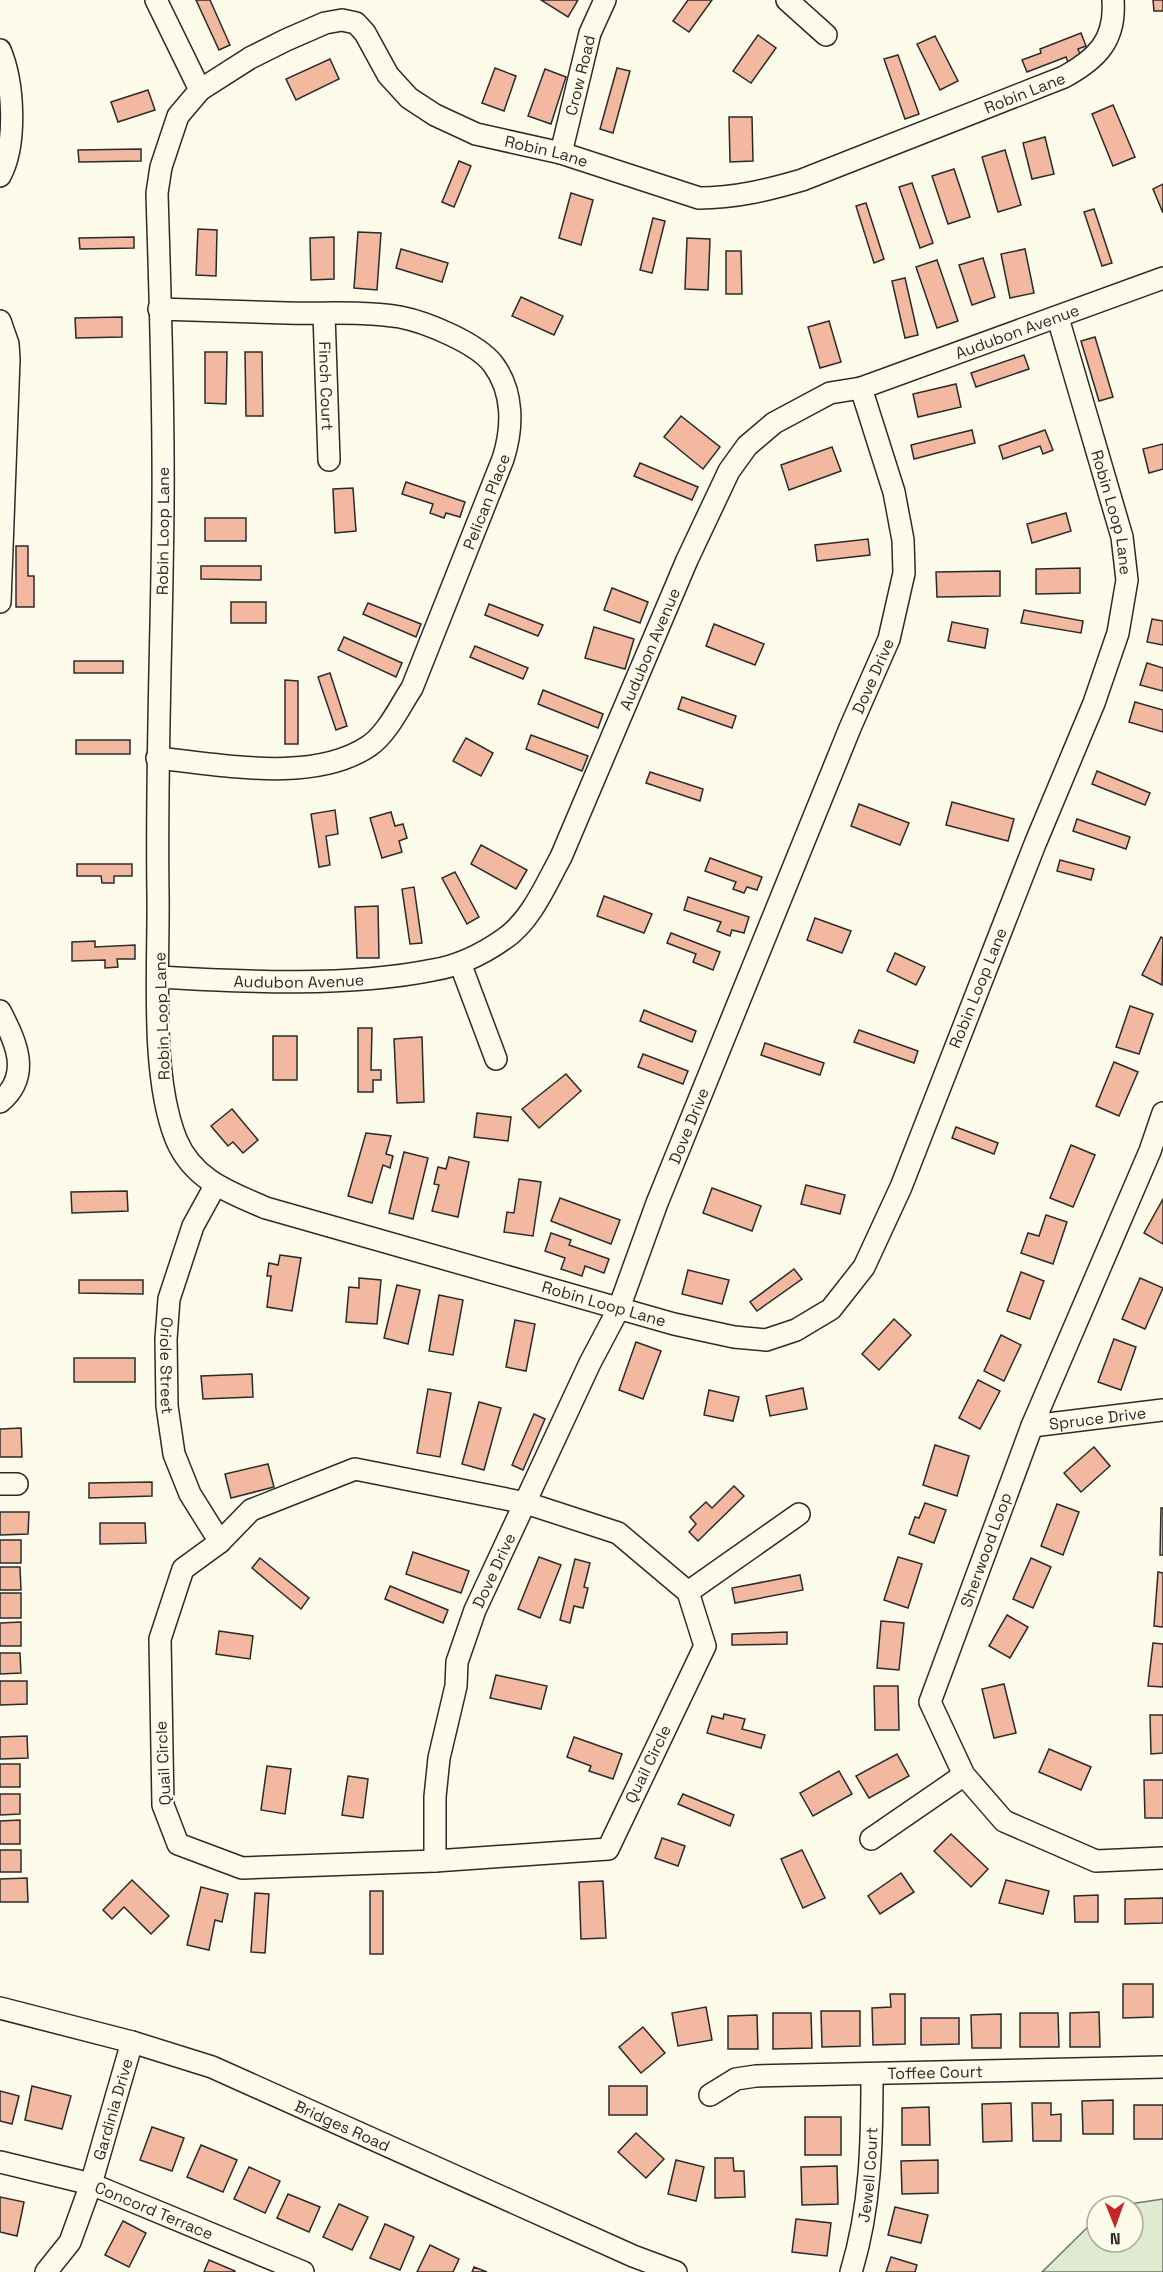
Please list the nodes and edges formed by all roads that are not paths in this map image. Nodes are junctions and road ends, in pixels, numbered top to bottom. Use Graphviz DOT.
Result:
graph roads {
  1 [pos="156,0"];
  2 [pos="604,0"];
  3 [pos="787,0"];
  4 [pos="1113,0"];
  5 [pos="826,35"];
  6 [pos="0,50"];
  7 [pos="200,90"];
  8 [pos="561,153"];
  9 [pos="0,176"];
  10 [pos="1163,278"];
  11 [pos="159,309"];
  12 [pos="324,314"];
  13 [pos="1058,318"];
  14 [pos="0,321"];
  15 [pos="861,388"];
  16 [pos="3,420"];
  17 [pos="329,460"];
  18 [pos="0,602"];
  19 [pos="158,758"];
  20 [pos="460,963"];
  21 [pos="159,977"];
  22 [pos="0,1011"];
  23 [pos="496,1059"];
  24 [pos="0,1102"];
  25 [pos="1163,1113"];
  26 [pos="1156,1154"];
  27 [pos="215,1186"];
  28 [pos="619,1308"];
  29 [pos="1163,1410"];
  30 [pos="1032,1426"];
  31 [pos="526,1503"];
  32 [pos="799,1514"];
  33 [pos="220,1542"];
  34 [pos="688,1592"];
  35 [pos="964,1775"];
  36 [pos="871,1839"];
  37 [pos="1163,1858"];
  38 [pos="435,1860"];
  39 [pos="0,2008"];
  40 [pos="132,2042"];
  41 [pos="1163,2067"];
  42 [pos="873,2074"];
  43 [pos="710,2095"];
  44 [pos="0,2162"];
  45 [pos="91,2184"];
  46 [pos="277,2267"];
  47 [pos="46,2272"];
  48 [pos="303,2272"];
  49 [pos="676,2272"];
  50 [pos="851,2272"];
  1 -- 7 [label="street"];
  2 -- 8 [label="street, Crow Road"];
  3 -- 5 [label="street"];
  4 -- 8 [label="street, Robin Lane"];
  6 -- 9 [label="street"];
  7 -- 8 [label="street, Robin Lane"];
  7 -- 11 [label="street, Robin Lane"];
  10 -- 13 [label="street, Audubon Avenue"];
  11 -- 12 [label="street, Pelican Place"];
  11 -- 19 [label="street, Robin Loop Lane"];
  12 -- 17 [label="street, Finch Court"];
  12 -- 19 [label="street, Pelican Place"];
  13 -- 15 [label="street, Audubon Avenue"];
  13 -- 28 [label="street, Robin Loop Lane"];
  14 -- 16 [label="street"];
  15 -- 20 [label="street, Audubon Avenue"];
  15 -- 28 [label="street, Dove Drive"];
  16 -- 18 [label="street"];
  19 -- 21 [label="street, Robin Loop Lane"];
  20 -- 21 [label="street, Audubon Avenue"];
  20 -- 23 [label="street"];
  21 -- 27 [label="street, Robin Loop Lane"];
  22 -- 24 [label="street"];
  25 -- 26 [label="street, Sherwood Loop"];
  26 -- 30 [label="street, Sherwood Loop"];
  27 -- 28 [label="street, Robin Loop Lane"];
  27 -- 33 [label="street, Oriole Street"];
  28 -- 31 [label="street, Dove Drive"];
  29 -- 30 [label="street, Spruce Drive"];
  30 -- 35 [label="street, Sherwood Loop"];
  31 -- 33 [label="street, Quail Circle"];
  31 -- 34 [label="street, Quail Circle"];
  31 -- 38 [label="street, Dove Drive"];
  32 -- 34 [label="street"];
  33 -- 38 [label="street, Quail Circle"];
  34 -- 38 [label="street, Quail Circle"];
  35 -- 36 [label="street"];
  35 -- 37 [label="street, Sherwood Loop"];
  39 -- 40 [label="street, Bridges Road"];
  40 -- 45 [label="street, Gardinia Drive"];
  40 -- 49 [label="street, Bridges Road"];
  41 -- 42 [label="street, Toffee Court"];
  42 -- 43 [label="street, Toffee Court"];
  42 -- 50 [label="street, Jewell Court"];
  44 -- 45 [label="street, Concord Terrace"];
  45 -- 46 [label="street, Concord Terrace"];
  45 -- 47 [label="street, Gardinia Drive"];
  46 -- 48 [label="street, Concord Terrace"];
}
